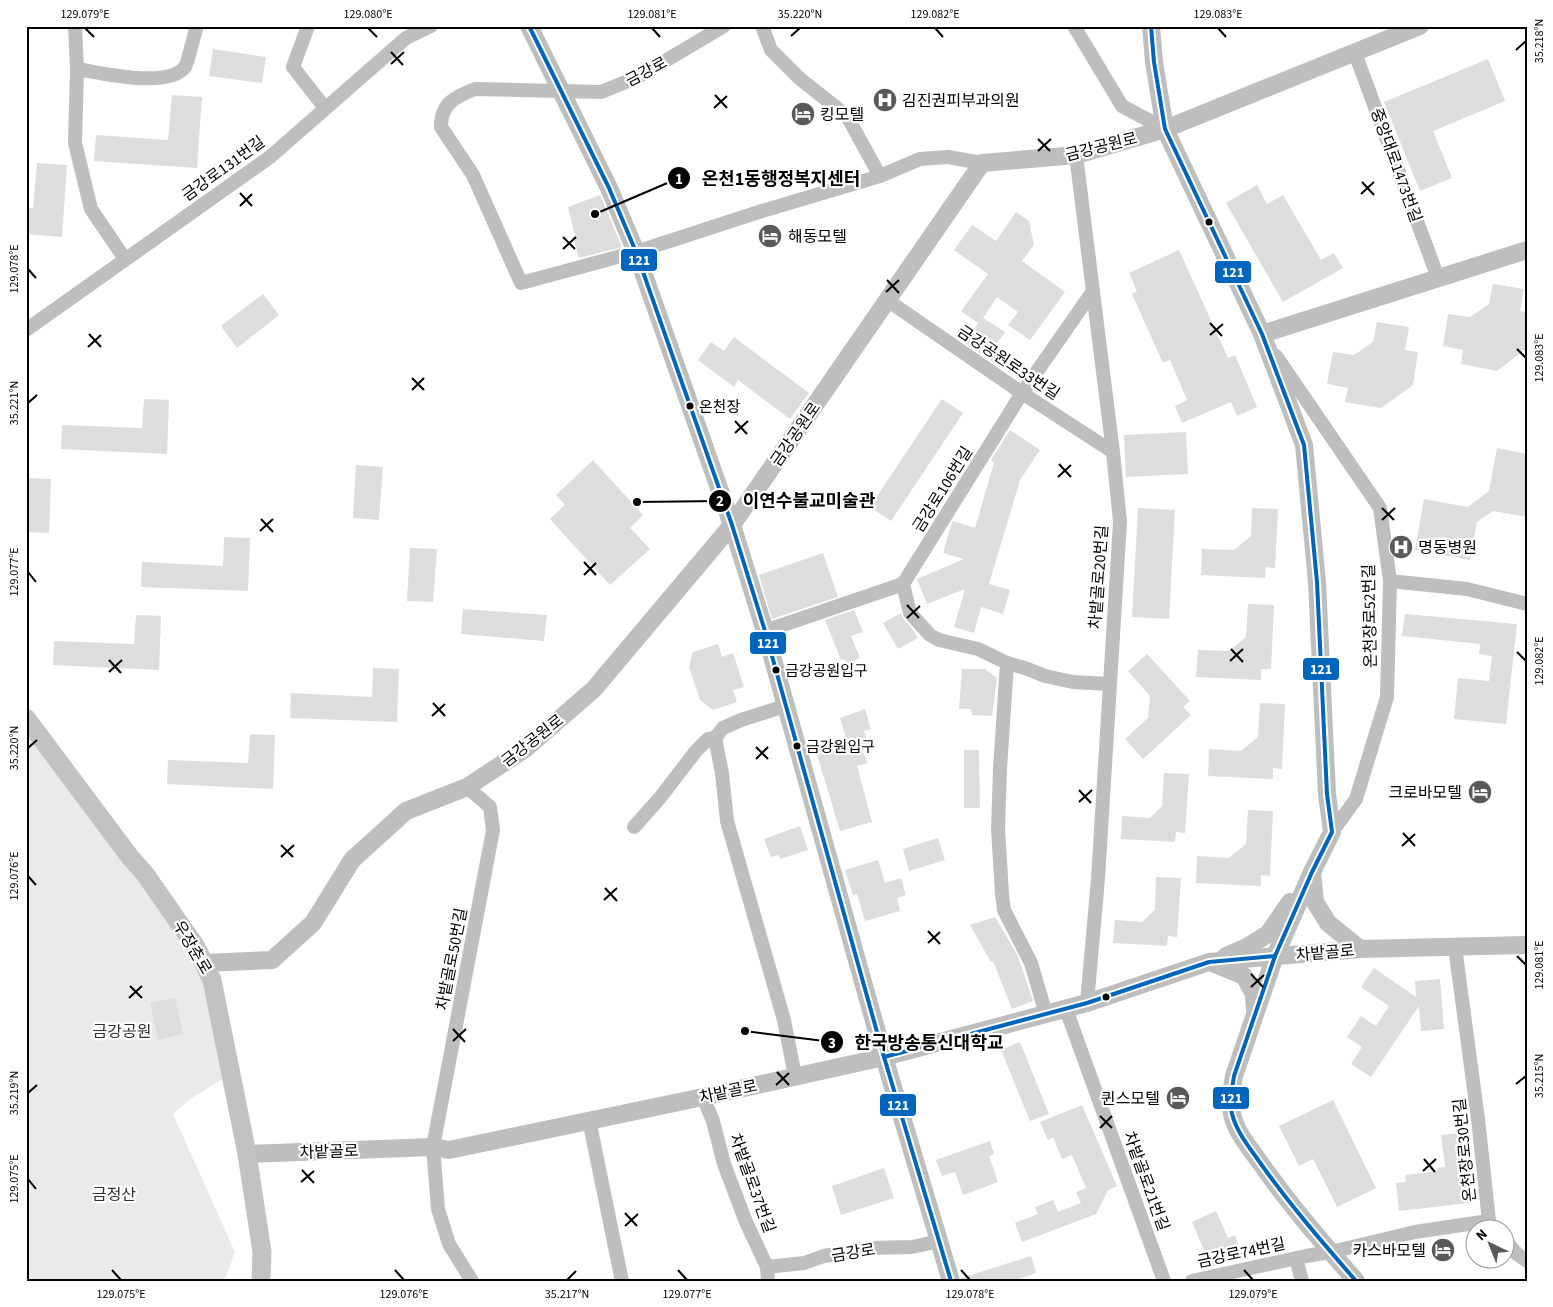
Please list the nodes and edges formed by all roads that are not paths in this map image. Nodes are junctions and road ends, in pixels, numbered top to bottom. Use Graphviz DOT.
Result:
graph roads {
  1 [pos="75,26"];
  2 [pos="197,26"];
  3 [pos="308,26"];
  4 [pos="431,26"];
  5 [pos="529,26"];
  6 [pos="724,26"];
  7 [pos="762,26"];
  8 [pos="1074,26"];
  9 [pos="1151,26"];
  10 [pos="1420,26"];
  11 [pos="1355,52"];
  12 [pos="77,70"];
  13 [pos="561,92"];
  14 [pos="325,108"];
  15 [pos="1164,129"];
  16 [pos="1076,155"];
  17 [pos="982,163"];
  18 [pos="880,176"];
  19 [pos="1527,250"];
  20 [pos="636,252"];
  21 [pos="125,260"];
  22 [pos="1438,278"];
  23 [pos="1092,291"];
  24 [pos="887,300"];
  25 [pos="26,330"];
  26 [pos="1262,334"];
  27 [pos="1022,393"];
  28 [pos="1113,452"];
  29 [pos="732,525"];
  30 [pos="1390,581"];
  31 [pos="903,584"];
  32 [pos="1527,604"];
  33 [pos="765,631"];
  34 [pos="1007,663"];
  35 [pos="1109,684"];
  36 [pos="786,706"];
  37 [pos="26,718"];
  38 [pos="715,738"];
  39 [pos="467,787"];
  40 [pos="634,827"];
  41 [pos="1332,832"];
  42 [pos="1312,872"];
  43 [pos="1527,945"];
  44 [pos="1455,947"];
  45 [pos="1360,949"];
  46 [pos="1275,956"];
  47 [pos="1209,962"];
  48 [pos="204,963"];
  49 [pos="1087,1003"];
  50 [pos="1066,1009"];
  51 [pos="1046,1014"];
  52 [pos="1255,1014"];
  53 [pos="884,1057"];
  54 [pos="795,1076"];
  55 [pos="703,1097"];
  56 [pos="589,1120"];
  57 [pos="433,1147"];
  58 [pos="247,1154"];
  59 [pos="1491,1220"];
  60 [pos="1466,1227"];
  61 [pos="940,1241"];
  62 [pos="1331,1252"];
  63 [pos="1516,1254"];
  64 [pos="1296,1258"];
  65 [pos="1527,1261"];
  66 [pos="768,1274"];
  67 [pos="261,1281"];
  68 [pos="472,1281"];
  69 [pos="622,1281"];
  70 [pos="951,1281"];
  71 [pos="1164,1281"];
  72 [pos="1192,1281"];
  73 [pos="1302,1281"];
  74 [pos="1356,1281"];
  1 -- 12 [label="street"];
  2 -- 12 [label="street"];
  3 -- 14 [label="street"];
  4 -- 14 [label="street, 금강로131번길"];
  5 -- 13 [label="street"];
  6 -- 13 [label="street, 금강로"];
  7 -- 18 [label="street"];
  8 -- 15 [label="street"];
  9 -- 15 [label="street"];
  10 -- 11 [label="street, 금강공원로"];
  11 -- 15 [label="street, 금강공원로"];
  11 -- 22 [label="street, 중앙대로1473번길"];
  12 -- 21 [label="street"];
  13 -- 20 [label="street"];
  13 -- 20 [label="street, 금강로"];
  14 -- 21 [label="street, 금강로131번길"];
  15 -- 16 [label="street, 금강공원로"];
  15 -- 26 [label="street"];
  16 -- 17 [label="street, 금강공원로"];
  16 -- 23 [label="street, 차밭골로20번길"];
  17 -- 18 [label="street"];
  17 -- 24 [label="street, 금강공원로"];
  18 -- 20 [label="street"];
  19 -- 22 [label="street"];
  20 -- 29 [label="street"];
  21 -- 25 [label="street, 금강로131번길"];
  22 -- 26 [label="street"];
  23 -- 27 [label="street, 금강로106번길"];
  23 -- 28 [label="street, 차밭골로20번길"];
  24 -- 27 [label="street, 금강공원로33번길"];
  24 -- 29 [label="street, 금강공원로"];
  26 -- 30 [label="street, 온천장로52번길"];
  26 -- 41 [label="street"];
  27 -- 28 [label="street, 금강공원로33번길"];
  27 -- 31 [label="street, 금강로106번길"];
  28 -- 35 [label="street, 차밭골로20번길"];
  29 -- 33 [label="street"];
  29 -- 39 [label="street, 금강공원로"];
  30 -- 32 [label="street"];
  30 -- 41 [label="street, 온천장로52번길"];
  31 -- 33 [label="street"];
  31 -- 34 [label="street"];
  33 -- 36 [label="street"];
  34 -- 35 [label="street"];
  34 -- 51 [label="street"];
  35 -- 49 [label="street, 차밭골로20번길"];
  36 -- 38 [label="street"];
  36 -- 53 [label="street"];
  37 -- 48 [label="main road, 우장춘로"];
  38 -- 40 [label="street"];
  38 -- 54 [label="street"];
  39 -- 48 [label="street, 금강공원로"];
  39 -- 57 [label="street, 차밭골로50번길"];
  41 -- 42 [label="street"];
  42 -- 45 [label="street"];
  42 -- 46 [label="street"];
  42 -- 47 [label="street"];
  43 -- 44 [label="street, 차밭골로"];
  44 -- 45 [label="street, 차밭골로"];
  44 -- 59 [label="street, 온천장로30번길"];
  45 -- 46 [label="street, 차밭골로"];
  46 -- 47 [label="street, 차밭골로"];
  46 -- 52 [label="street"];
  47 -- 49 [label="street, 차밭골로"];
  47 -- 52 [label="street"];
  48 -- 58 [label="main road, 우장춘로"];
  49 -- 50 [label="street, 차밭골로"];
  50 -- 51 [label="street, 차밭골로"];
  50 -- 71 [label="street, 차밭골로21번길"];
  51 -- 53 [label="street, 차밭골로"];
  52 -- 62 [label="street"];
  53 -- 54 [label="street, 차밭골로"];
  53 -- 61 [label="street"];
  54 -- 55 [label="street, 차밭골로"];
  55 -- 56 [label="street, 차밭골로"];
  55 -- 66 [label="street, 차밭골로37번길"];
  56 -- 57 [label="street, 차밭골로"];
  56 -- 69 [label="street"];
  57 -- 58 [label="street, 차밭골로"];
  57 -- 68 [label="street, 차밭골로50번길"];
  58 -- 67 [label="main road, 우장춘로"];
  60 -- 62 [label="street, 온천장로30번길"];
  61 -- 66 [label="street, 금강로"];
  61 -- 70 [label="street"];
  62 -- 64 [label="street, 금강로74번길"];
  62 -- 74 [label="street"];
  63 -- 65 [label="street"];
  64 -- 72 [label="street, 금강로74번길"];
  64 -- 73 [label="street, 금강로74번길"];
}
